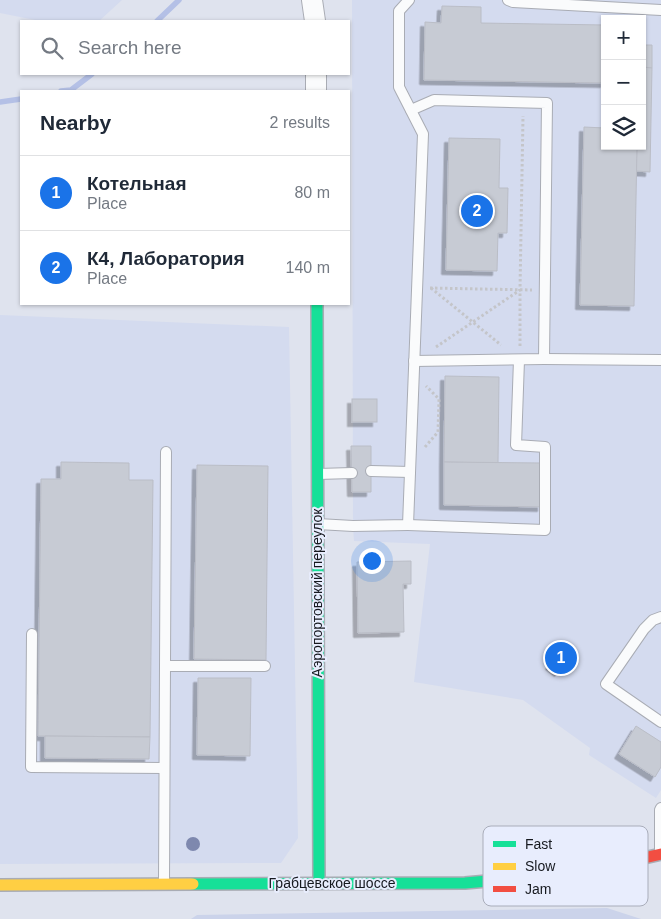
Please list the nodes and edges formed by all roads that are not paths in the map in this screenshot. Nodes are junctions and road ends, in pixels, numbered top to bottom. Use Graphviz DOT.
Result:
graph roads {
  1 [pos="312,0"];
  2 [pos="408,0"];
  3 [pos="508,0"];
  4 [pos="661,10"];
  5 [pos="315,20"];
  6 [pos="316,75"];
  7 [pos="316,90"];
  8 [pos="411,110"];
  9 [pos="317,305"];
  10 [pos="544,359"];
  11 [pos="520,360"];
  12 [pos="661,360"];
  13 [pos="414,361"];
  14 [pos="166,452"];
  15 [pos="410,467"];
  16 [pos="371,471"];
  17 [pos="352,473"];
  18 [pos="317,474"];
  19 [pos="317,524"];
  20 [pos="408,525"];
  21 [pos="661,617"];
  22 [pos="32,634"];
  23 [pos="165,666"];
  24 [pos="266,666"];
  25 [pos="661,722"];
  26 [pos="164,768"];
  27 [pos="661,808"];
  28 [pos="661,854"];
  29 [pos="648,857"];
  30 [pos="483,882"];
  31 [pos="318,883"];
  32 [pos="164,884"];
  33 [pos="0,885"];
  1 -- 5 [label="street"];
  2 -- 8 [label="lane"];
  3 -- 4 [label="lane"];
  6 -- 7 [label="street"];
  8 -- 10 [label="lane"];
  8 -- 13 [label="lane"];
  9 -- 18 [label="main road, Аэропортовский переулок"];
  10 -- 11 [label="lane"];
  10 -- 12 [label="lane"];
  11 -- 13 [label="lane"];
  11 -- 20 [label="lane"];
  13 -- 15 [label="lane"];
  14 -- 23 [label="lane"];
  15 -- 16 [label="lane"];
  15 -- 20 [label="lane"];
  17 -- 18 [label="lane"];
  18 -- 19 [label="main road, Аэропортовский переулок"];
  19 -- 20 [label="lane"];
  19 -- 31 [label="main road, Аэропортовский переулок"];
  21 -- 25 [label="lane"];
  22 -- 26 [label="lane"];
  23 -- 24 [label="lane"];
  23 -- 26 [label="lane"];
  26 -- 32 [label="lane"];
  27 -- 28 [label="lane"];
  28 -- 29 [label="main road, Грабцевское шоссе"];
  30 -- 31 [label="main road, Грабцевское шоссе"];
  31 -- 32 [label="main road, Грабцевское шоссе"];
  32 -- 33 [label="main road, Грабцевское шоссе"];
}
